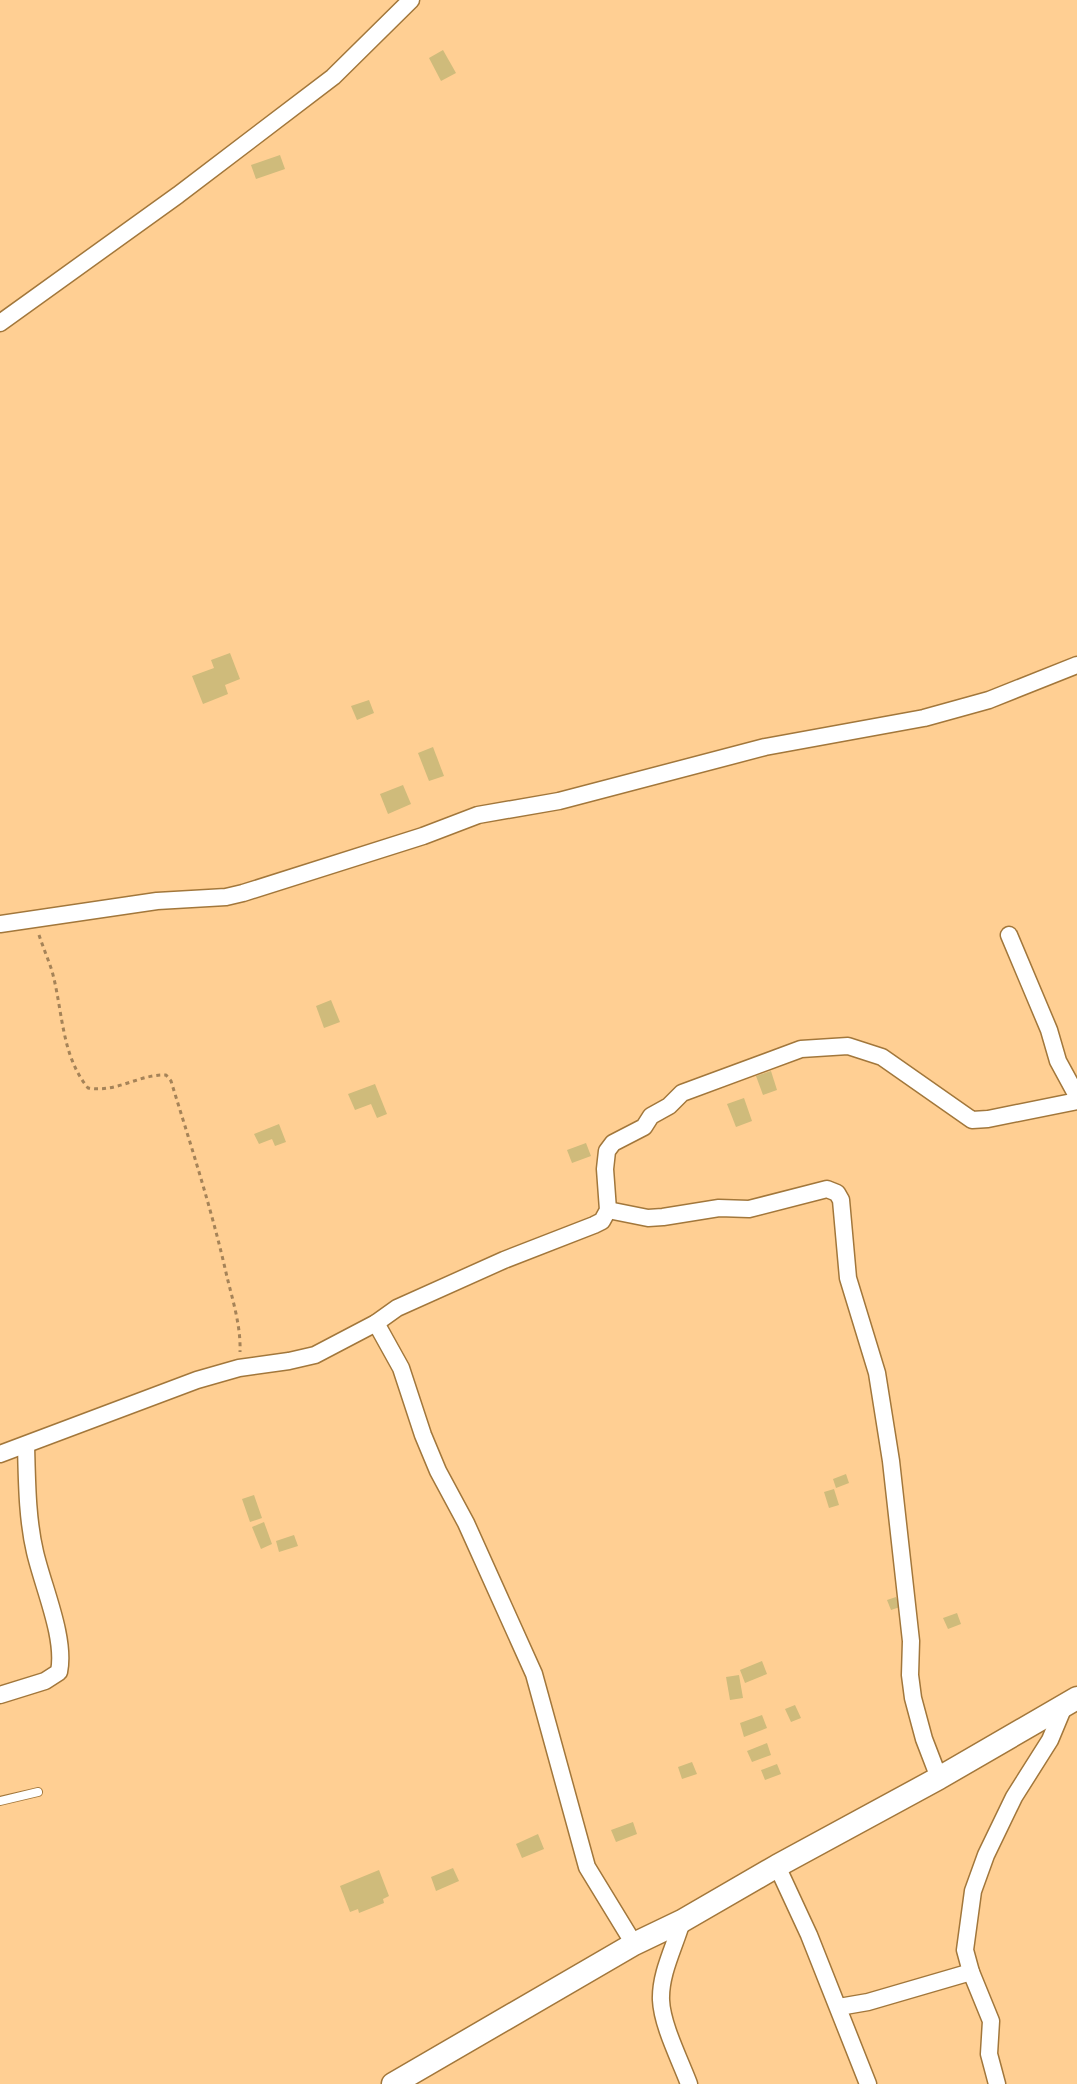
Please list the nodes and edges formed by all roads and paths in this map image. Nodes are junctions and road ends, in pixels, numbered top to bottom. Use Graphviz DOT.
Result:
graph roads {
  1 [pos="410,0"];
  2 [pos="0,323"];
  3 [pos="1077,665"];
  4 [pos="34,919"];
  5 [pos="0,924"];
  6 [pos="1009,935"];
  7 [pos="1077,1096"];
  8 [pos="1077,1101"];
  9 [pos="608,1210"];
  10 [pos="376,1323"];
  11 [pos="239,1368"];
  12 [pos="26,1445"];
  13 [pos="0,1454"];
  14 [pos="0,1695"];
  15 [pos="1071,1701"];
  16 [pos="938,1778"];
  17 [pos="38,1792"];
  18 [pos="0,1801"];
  19 [pos="777,1866"];
  20 [pos="682,1921"];
  21 [pos="634,1944"];
  22 [pos="971,1972"];
  23 [pos="839,2007"];
  24 [pos="393,2084"];
  25 [pos="690,2084"];
  26 [pos="868,2084"];
  27 [pos="997,2084"];
  1 -- 2 [label="street"];
  3 -- 4 [label="street"];
  4 -- 5 [label="street"];
  4 -- 11 [label="path"];
  6 -- 7 [label="street"];
  8 -- 9 [label="street"];
  9 -- 10 [label="street"];
  9 -- 16 [label="street"];
  10 -- 11 [label="street"];
  10 -- 21 [label="street"];
  11 -- 12 [label="street"];
  12 -- 13 [label="street"];
  12 -- 14 [label="street"];
  15 -- 16 [label="main road"];
  15 -- 22 [label="street"];
  16 -- 19 [label="main road"];
  17 -- 18 [label="lane"];
  19 -- 20 [label="main road"];
  19 -- 23 [label="street"];
  20 -- 21 [label="main road"];
  20 -- 25 [label="street"];
  21 -- 24 [label="main road"];
  22 -- 23 [label="street"];
  22 -- 27 [label="street"];
  23 -- 26 [label="street"];
}
